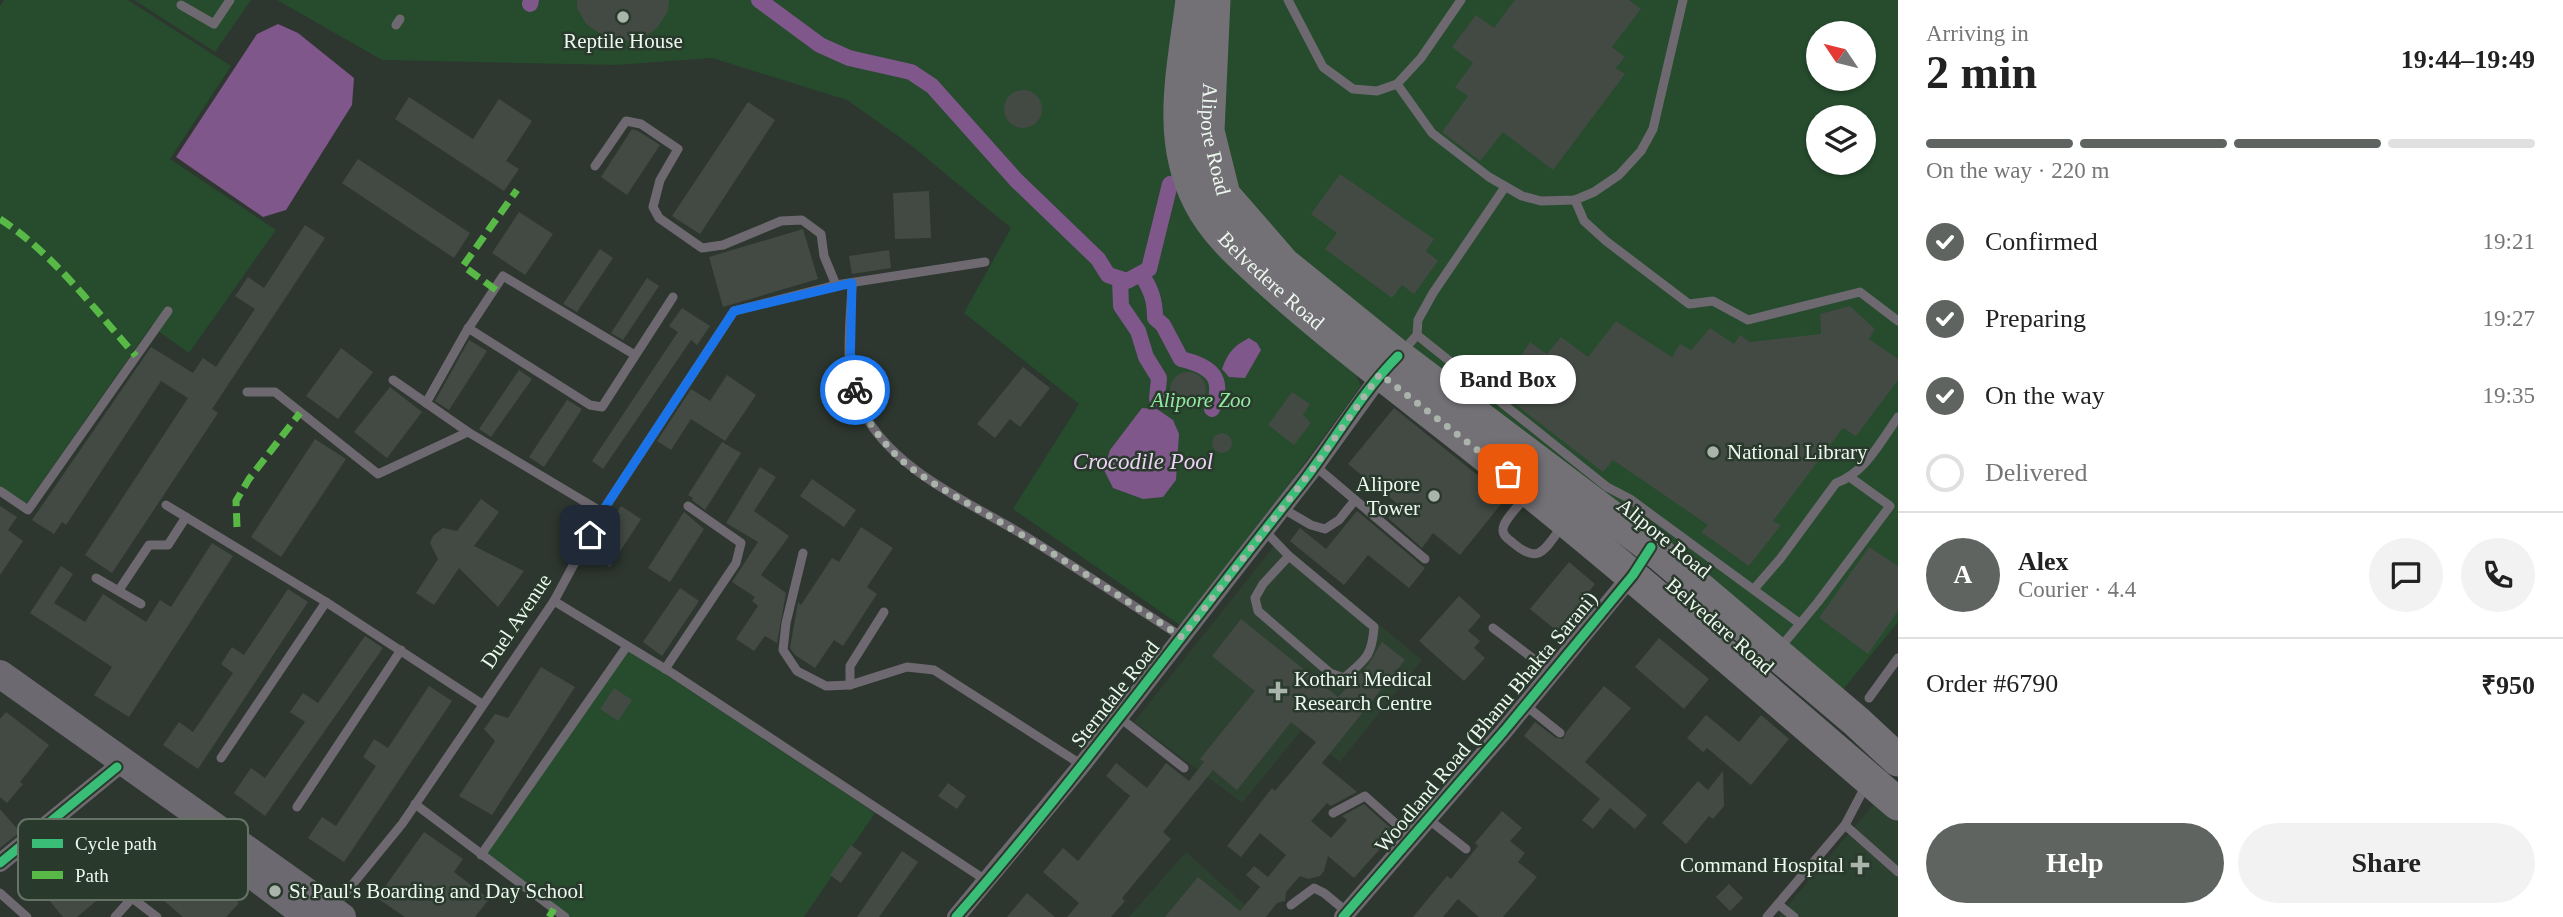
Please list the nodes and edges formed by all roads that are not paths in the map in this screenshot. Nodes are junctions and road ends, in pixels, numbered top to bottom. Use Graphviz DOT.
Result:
graph roads {
  1 [pos="230,0"];
  2 [pos="1192,0"];
  3 [pos="1214,0"];
  4 [pos="1288,0"];
  5 [pos="1461,0"];
  6 [pos="1683,0"];
  7 [pos="181,5"];
  8 [pos="1397,84"];
  9 [pos="595,166"];
  10 [pos="1505,187"];
  11 [pos="1575,200"];
  12 [pos="985,262"];
  13 [pos="852,283"];
  14 [pos="836,285"];
  15 [pos="673,296"];
  16 [pos="168,311"];
  17 [pos="1898,321"];
  18 [pos="468,328"];
  19 [pos="635,355"];
  20 [pos="1398,355"];
  21 [pos="393,380"];
  22 [pos="247,392"];
  23 [pos="426,403"];
  24 [pos="1898,417"];
  25 [pos="468,432"];
  26 [pos="1315,466"];
  27 [pos="1851,478"];
  28 [pos="0,491"];
  29 [pos="1530,492"];
  30 [pos="1355,500"];
  31 [pos="166,505"];
  32 [pos="688,506"];
  33 [pos="1282,508"];
  34 [pos="1894,509"];
  35 [pos="602,512"];
  36 [pos="186,517"];
  37 [pos="1566,521"];
  38 [pos="1264,530"];
  39 [pos="1651,547"];
  40 [pos="803,553"];
  41 [pos="1289,556"];
  42 [pos="1425,559"];
  43 [pos="1633,575"];
  44 [pos="96,578"];
  45 [pos="1754,589"];
  46 [pos="119,590"];
  47 [pos="554,601"];
  48 [pos="326,602"];
  49 [pos="141,604"];
  50 [pos="884,612"];
  51 [pos="1799,623"];
  52 [pos="1493,628"];
  53 [pos="1182,637"];
  54 [pos="627,646"];
  55 [pos="401,650"];
  56 [pos="1776,653"];
  57 [pos="1898,658"];
  58 [pos="664,668"];
  59 [pos="1552,673"];
  60 [pos="0,674"];
  61 [pos="0,683"];
  62 [pos="850,685"];
  63 [pos="1869,698"];
  64 [pos="482,704"];
  65 [pos="1525,705"];
  66 [pos="1119,717"];
  67 [pos="1560,733"];
  68 [pos="222,758"];
  69 [pos="1882,763"];
  70 [pos="1082,765"];
  71 [pos="117,768"];
  72 [pos="1184,768"];
  73 [pos="415,804"];
  74 [pos="1898,804"];
  75 [pos="297,807"];
  76 [pos="1333,813"];
  77 [pos="53,819"];
  78 [pos="181,819"];
  79 [pos="198,819"];
  80 [pos="1428,819"];
  81 [pos="1845,825"];
  82 [pos="1412,838"];
  83 [pos="18,847"];
  84 [pos="1466,849"];
  85 [pos="248,855"];
  86 [pos="481,855"];
  87 [pos="1,861"];
  88 [pos="248,863"];
  89 [pos="1898,872"];
  90 [pos="987,881"];
  91 [pos="0,894"];
  92 [pos="130,900"];
  93 [pos="135,900"];
  94 [pos="1778,904"];
  95 [pos="1291,905"];
  96 [pos="328,914"];
  97 [pos="1345,915"];
  98 [pos="27,917"];
  99 [pos="115,917"];
  100 [pos="158,917"];
  101 [pos="565,917"];
  102 [pos="956,917"];
  103 [pos="1766,917"];
  104 [pos="1794,917"];
  1 -- 7 [label="lane"];
  2 -- 20 [label="highway, Belvedere Road"];
  3 -- 20 [label="highway, Alipore Road"];
  4 -- 8 [label="lane"];
  5 -- 8 [label="lane"];
  6 -- 11 [label="lane"];
  8 -- 10 [label="lane"];
  9 -- 14 [label="lane"];
  10 -- 11 [label="lane"];
  10 -- 20 [label="lane"];
  11 -- 17 [label="lane"];
  12 -- 13 [label="lane, Duel Avenue"];
  13 -- 14 [label="lane, Duel Avenue"];
  13 -- 53 [label="lane"];
  14 -- 35 [label="lane, Duel Avenue"];
  15 -- 19 [label="lane"];
  16 -- 28 [label="lane"];
  18 -- 19 [label="lane"];
  18 -- 19 [label="lane"];
  18 -- 23 [label="lane"];
  20 -- 26 [label="street, Sterndale Road"];
  20 -- 29 [label="highway, Belvedere Road"];
  20 -- 39 [label="highway, Alipore Road"];
  20 -- 45 [label="lane"];
  21 -- 23 [label="lane"];
  22 -- 25 [label="lane"];
  23 -- 25 [label="lane"];
  24 -- 27 [label="lane"];
  25 -- 35 [label="lane"];
  26 -- 30 [label="lane"];
  26 -- 33 [label="street, Sterndale Road"];
  27 -- 34 [label="lane"];
  27 -- 45 [label="lane"];
  29 -- 37 [label="highway, Belvedere Road"];
  29 -- 37 [label="lane"];
  30 -- 33 [label="lane"];
  30 -- 42 [label="lane"];
  31 -- 36 [label="lane"];
  32 -- 58 [label="lane"];
  33 -- 38 [label="street, Sterndale Road"];
  34 -- 51 [label="lane"];
  35 -- 47 [label="lane, Duel Avenue"];
  36 -- 46 [label="lane"];
  36 -- 48 [label="lane"];
  37 -- 43 [label="highway, Belvedere Road"];
  38 -- 41 [label="lane"];
  38 -- 53 [label="street, Sterndale Road"];
  39 -- 43 [label="street, Woodland Road (Bhanu Bhakta Sarani)"];
  39 -- 56 [label="highway, Alipore Road"];
  40 -- 62 [label="lane"];
  41 -- 41 [label="lane"];
  43 -- 59 [label="street, Woodland Road (Bhanu Bhakta Sarani)"];
  43 -- 69 [label="highway, Belvedere Road"];
  44 -- 46 [label="lane"];
  45 -- 51 [label="lane"];
  46 -- 49 [label="lane"];
  47 -- 54 [label="lane"];
  47 -- 64 [label="lane, Duel Avenue"];
  48 -- 55 [label="lane"];
  48 -- 68 [label="lane"];
  50 -- 62 [label="lane"];
  51 -- 56 [label="lane"];
  52 -- 59 [label="lane"];
  53 -- 66 [label="street, Sterndale Road"];
  54 -- 58 [label="lane"];
  54 -- 86 [label="lane"];
  55 -- 64 [label="lane"];
  55 -- 75 [label="lane"];
  56 -- 69 [label="highway, Alipore Road"];
  57 -- 63 [label="lane"];
  58 -- 90 [label="lane"];
  59 -- 65 [label="street, Woodland Road (Bhanu Bhakta Sarani)"];
  60 -- 79 [label="main road"];
  61 -- 71 [label="main road"];
  62 -- 70 [label="lane"];
  64 -- 73 [label="lane, Duel Avenue"];
  65 -- 67 [label="lane"];
  65 -- 80 [label="street, Woodland Road (Bhanu Bhakta Sarani)"];
  66 -- 70 [label="street, Sterndale Road"];
  66 -- 72 [label="lane"];
  69 -- 74 [label="highway, Belvedere Road"];
  69 -- 81 [label="lane"];
  70 -- 90 [label="street, Sterndale Road"];
  71 -- 77 [label="street"];
  71 -- 78 [label="main road"];
  73 -- 86 [label="lane"];
  73 -- 96 [label="lane, Duel Avenue"];
  76 -- 82 [label="lane"];
  80 -- 82 [label="street, Woodland Road (Bhanu Bhakta Sarani)"];
  80 -- 84 [label="lane"];
  81 -- 89 [label="lane"];
  81 -- 94 [label="lane"];
  82 -- 97 [label="street, Woodland Road (Bhanu Bhakta Sarani)"];
  83 -- 87 [label="street"];
  85 -- 96 [label="main road"];
  86 -- 101 [label="lane"];
  88 -- 96 [label="main road"];
  90 -- 102 [label="street, Sterndale Road"];
  91 -- 98 [label="lane"];
  92 -- 99 [label="lane"];
  93 -- 100 [label="lane"];
  94 -- 103 [label="lane"];
  94 -- 104 [label="lane"];
  95 -- 97 [label="lane"];
}
